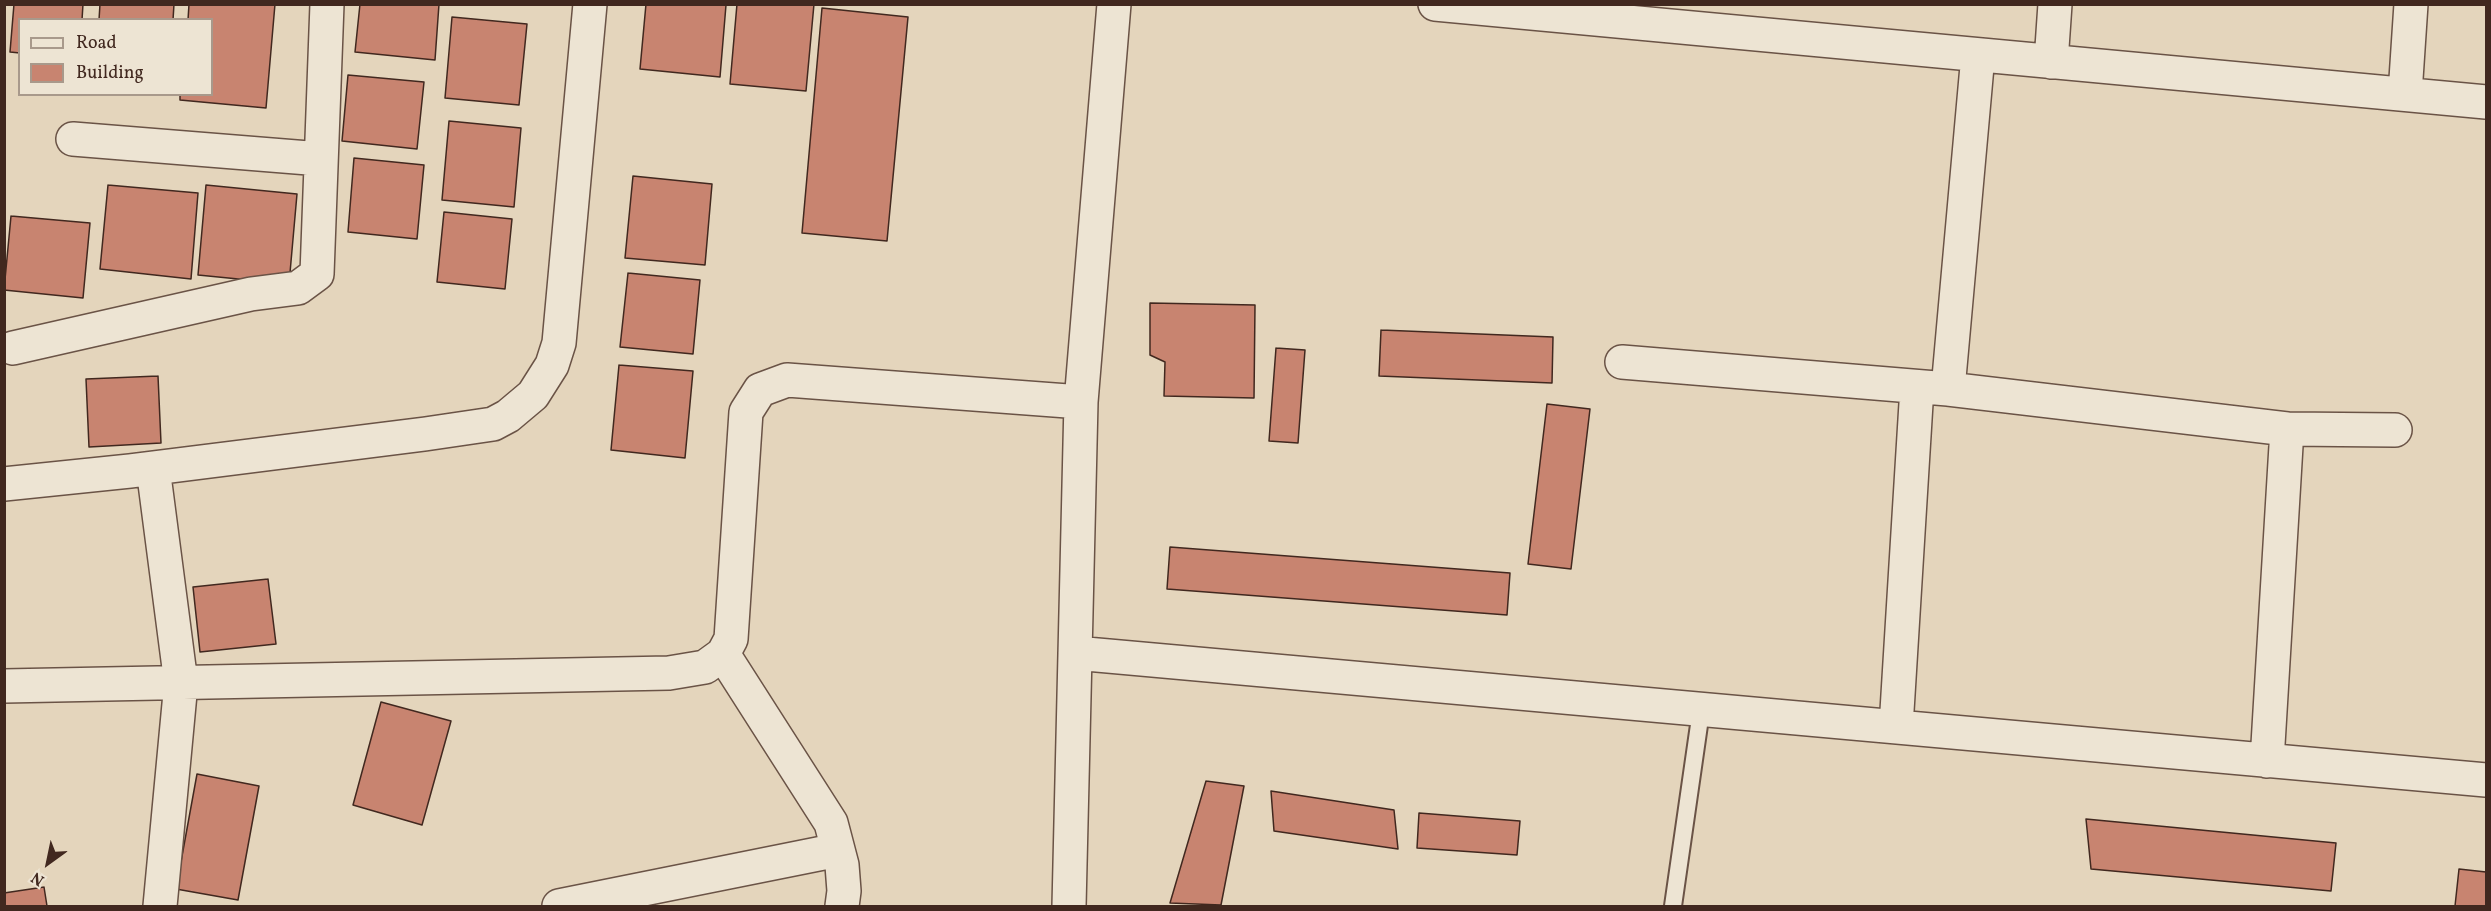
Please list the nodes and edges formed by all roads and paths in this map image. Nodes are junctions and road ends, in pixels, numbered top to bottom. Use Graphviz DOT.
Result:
graph roads {
  1 [pos="327,4"];
  2 [pos="590,4"];
  3 [pos="1114,4"];
  4 [pos="2055,4"];
  5 [pos="2411,4"];
  6 [pos="1443,5"];
  7 [pos="1978,55"];
  8 [pos="2051,62"];
  9 [pos="2405,94"];
  10 [pos="2487,102"];
  11 [pos="73,139"];
  12 [pos="321,159"];
  13 [pos="14,348"];
  14 [pos="1622,362"];
  15 [pos="1933,388"];
  16 [pos="1081,402"];
  17 [pos="2288,429"];
  18 [pos="2395,430"];
  19 [pos="153,468"];
  20 [pos="4,484"];
  21 [pos="1075,653"];
  22 [pos="723,654"];
  23 [pos="181,682"];
  24 [pos="4,686"];
  25 [pos="1701,711"];
  26 [pos="1896,727"];
  27 [pos="2267,761"];
  28 [pos="2487,780"];
  29 [pos="838,850"];
  30 [pos="159,906"];
  31 [pos="559,906"];
  32 [pos="842,906"];
  33 [pos="1069,906"];
  34 [pos="1673,906"];
  1 -- 12 [label="street"];
  2 -- 19 [label="street"];
  3 -- 16 [label="street"];
  4 -- 8 [label="street"];
  5 -- 9 [label="street"];
  6 -- 7 [label="street"];
  7 -- 8 [label="street"];
  7 -- 15 [label="street"];
  8 -- 9 [label="street"];
  9 -- 10 [label="street"];
  11 -- 12 [label="street"];
  12 -- 13 [label="street"];
  14 -- 15 [label="street"];
  15 -- 17 [label="street"];
  15 -- 26 [label="street"];
  16 -- 21 [label="street"];
  16 -- 22 [label="street"];
  17 -- 18 [label="street"];
  17 -- 27 [label="street"];
  19 -- 20 [label="street"];
  19 -- 23 [label="street"];
  21 -- 25 [label="street"];
  21 -- 33 [label="street"];
  22 -- 23 [label="street"];
  22 -- 29 [label="street"];
  23 -- 24 [label="street"];
  23 -- 30 [label="street"];
  25 -- 26 [label="street"];
  25 -- 34 [label="lane"];
  26 -- 27 [label="street"];
  27 -- 28 [label="street"];
  29 -- 31 [label="street"];
  29 -- 32 [label="street"];
}
